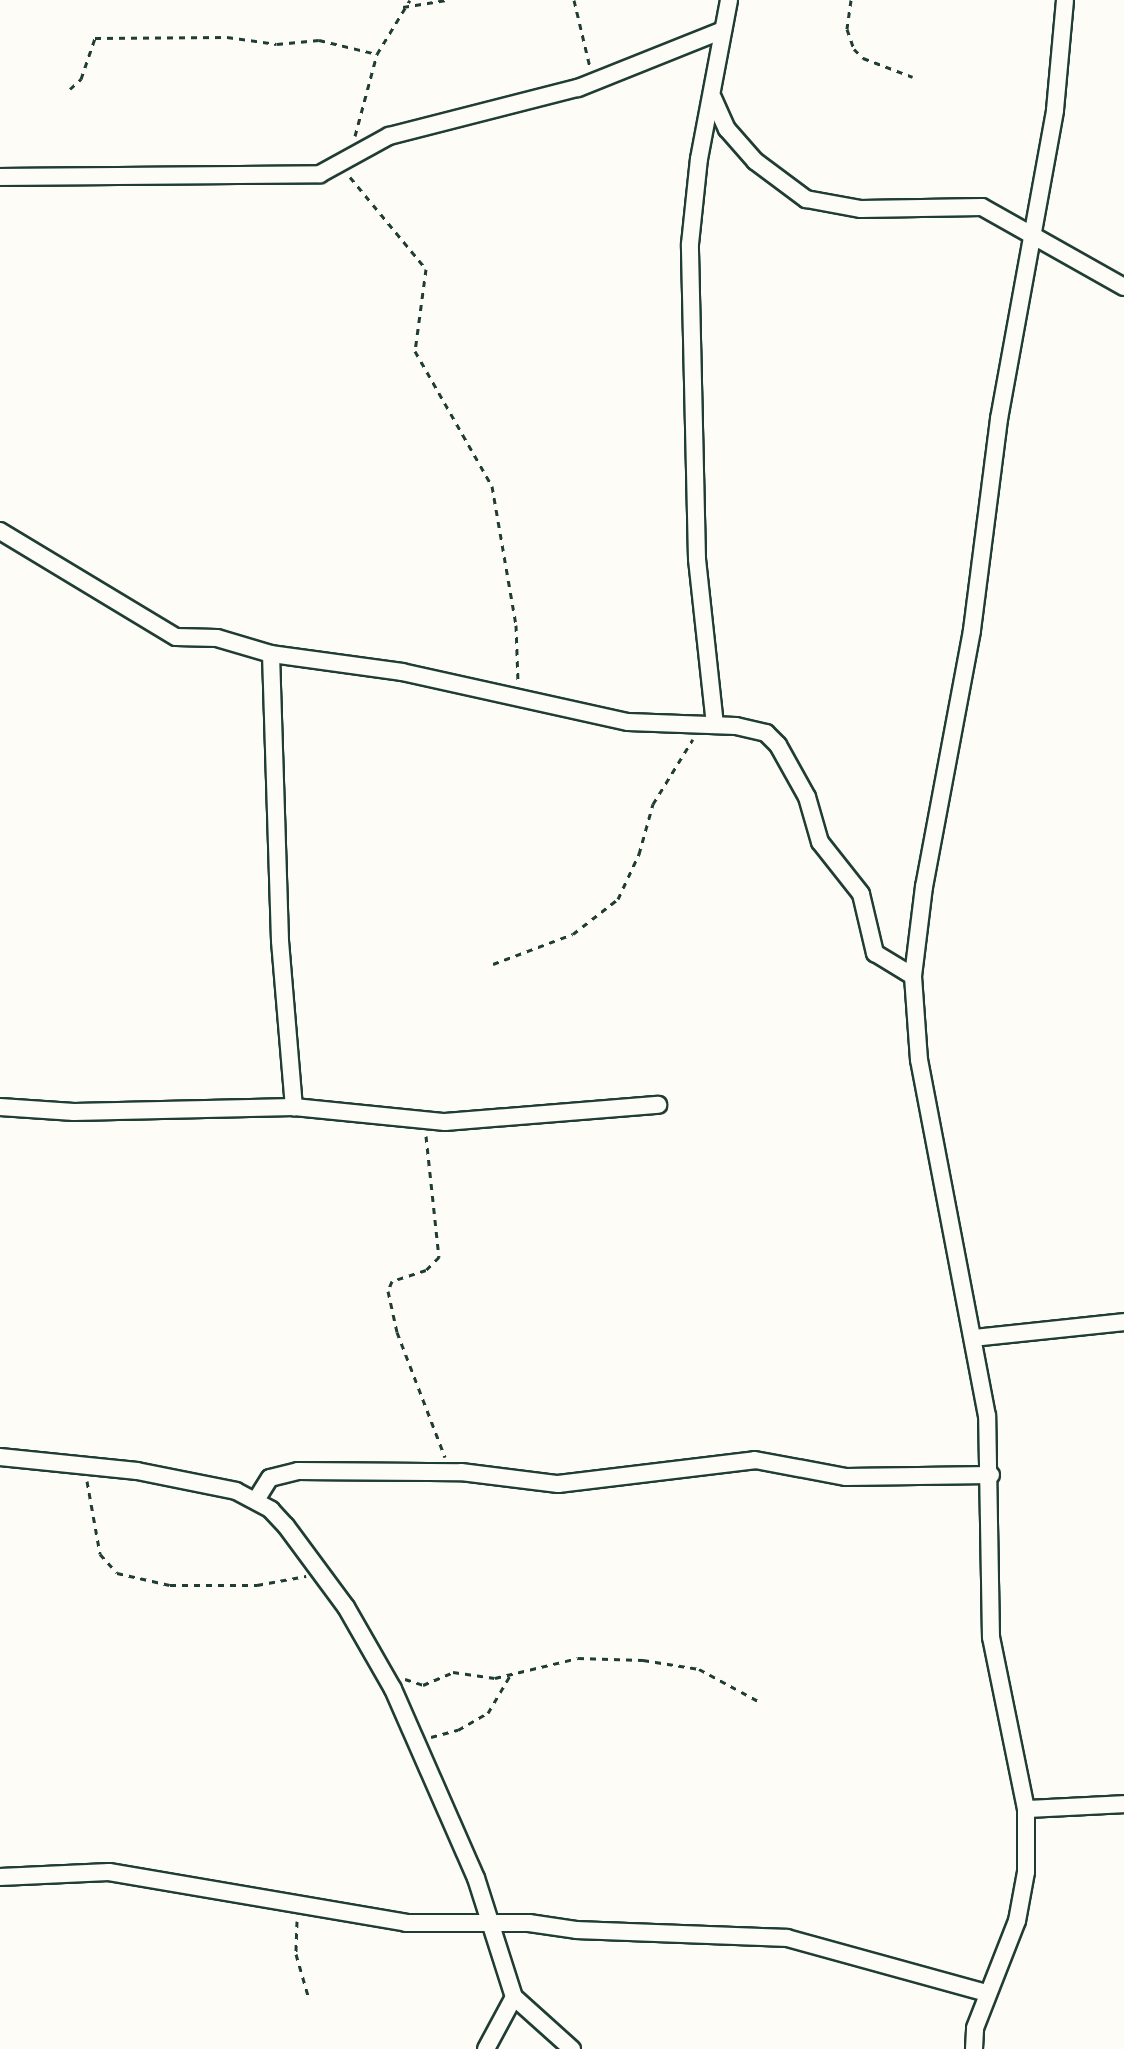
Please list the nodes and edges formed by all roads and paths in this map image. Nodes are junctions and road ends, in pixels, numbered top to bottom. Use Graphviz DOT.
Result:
graph roads {
  1 [pos="410,0"];
  2 [pos="446,0"];
  3 [pos="574,0"];
  4 [pos="729,0"];
  5 [pos="851,0"];
  6 [pos="1065,0"];
  7 [pos="403,7"];
  8 [pos="723,30"];
  9 [pos="377,54"];
  10 [pos="913,77"];
  11 [pos="593,83"];
  12 [pos="70,89"];
  13 [pos="713,98"];
  14 [pos="348,161"];
  15 [pos="0,177"];
  16 [pos="1034,233"];
  17 [pos="1124,287"];
  18 [pos="0,531"];
  19 [pos="271,654"];
  20 [pos="517,700"];
  21 [pos="708,725"];
  22 [pos="493,964"];
  23 [pos="913,976"];
  24 [pos="658,1105"];
  25 [pos="0,1107"];
  26 [pos="294,1107"];
  27 [pos="423,1120"];
  28 [pos="1124,1322"];
  29 [pos="973,1338"];
  30 [pos="0,1457"];
  31 [pos="85,1467"];
  32 [pos="451,1472"];
  33 [pos="991,1475"];
  34 [pos="256,1500"];
  35 [pos="321,1571"];
  36 [pos="384,1669"];
  37 [pos="511,1674"];
  38 [pos="760,1702"];
  39 [pos="413,1741"];
  40 [pos="1124,1804"];
  41 [pos="1026,1809"];
  42 [pos="0,1877"];
  43 [pos="299,1906"];
  44 [pos="490,1925"];
  45 [pos="987,1993"];
  46 [pos="514,1997"];
  47 [pos="309,1999"];
  48 [pos="486,2049"];
  49 [pos="572,2049"];
  50 [pos="974,2049"];
  1 -- 7 [label="path"];
  2 -- 7 [label="path"];
  3 -- 11 [label="path"];
  4 -- 8 [label="street"];
  5 -- 10 [label="path"];
  6 -- 16 [label="street"];
  7 -- 9 [label="path"];
  8 -- 11 [label="street"];
  8 -- 13 [label="street"];
  9 -- 12 [label="path"];
  9 -- 14 [label="path"];
  11 -- 14 [label="street"];
  13 -- 16 [label="street"];
  13 -- 21 [label="street"];
  14 -- 15 [label="street"];
  14 -- 20 [label="path"];
  16 -- 17 [label="street"];
  16 -- 23 [label="street"];
  18 -- 19 [label="street"];
  19 -- 20 [label="street"];
  19 -- 26 [label="street"];
  20 -- 21 [label="street"];
  21 -- 22 [label="path"];
  21 -- 23 [label="street"];
  23 -- 29 [label="street"];
  24 -- 27 [label="street"];
  25 -- 26 [label="street"];
  26 -- 27 [label="street"];
  27 -- 32 [label="path"];
  28 -- 29 [label="street"];
  29 -- 33 [label="street"];
  30 -- 31 [label="street"];
  31 -- 34 [label="street"];
  31 -- 35 [label="path"];
  32 -- 33 [label="street"];
  32 -- 34 [label="street"];
  33 -- 41 [label="street"];
  34 -- 35 [label="street"];
  35 -- 36 [label="street"];
  36 -- 37 [label="path"];
  36 -- 39 [label="street"];
  37 -- 38 [label="path"];
  37 -- 39 [label="path"];
  39 -- 44 [label="street"];
  40 -- 41 [label="street"];
  41 -- 45 [label="street"];
  42 -- 43 [label="street"];
  43 -- 44 [label="street"];
  43 -- 47 [label="path"];
  44 -- 45 [label="street"];
  44 -- 46 [label="street"];
  45 -- 50 [label="street"];
  46 -- 48 [label="street"];
  46 -- 49 [label="street"];
}
